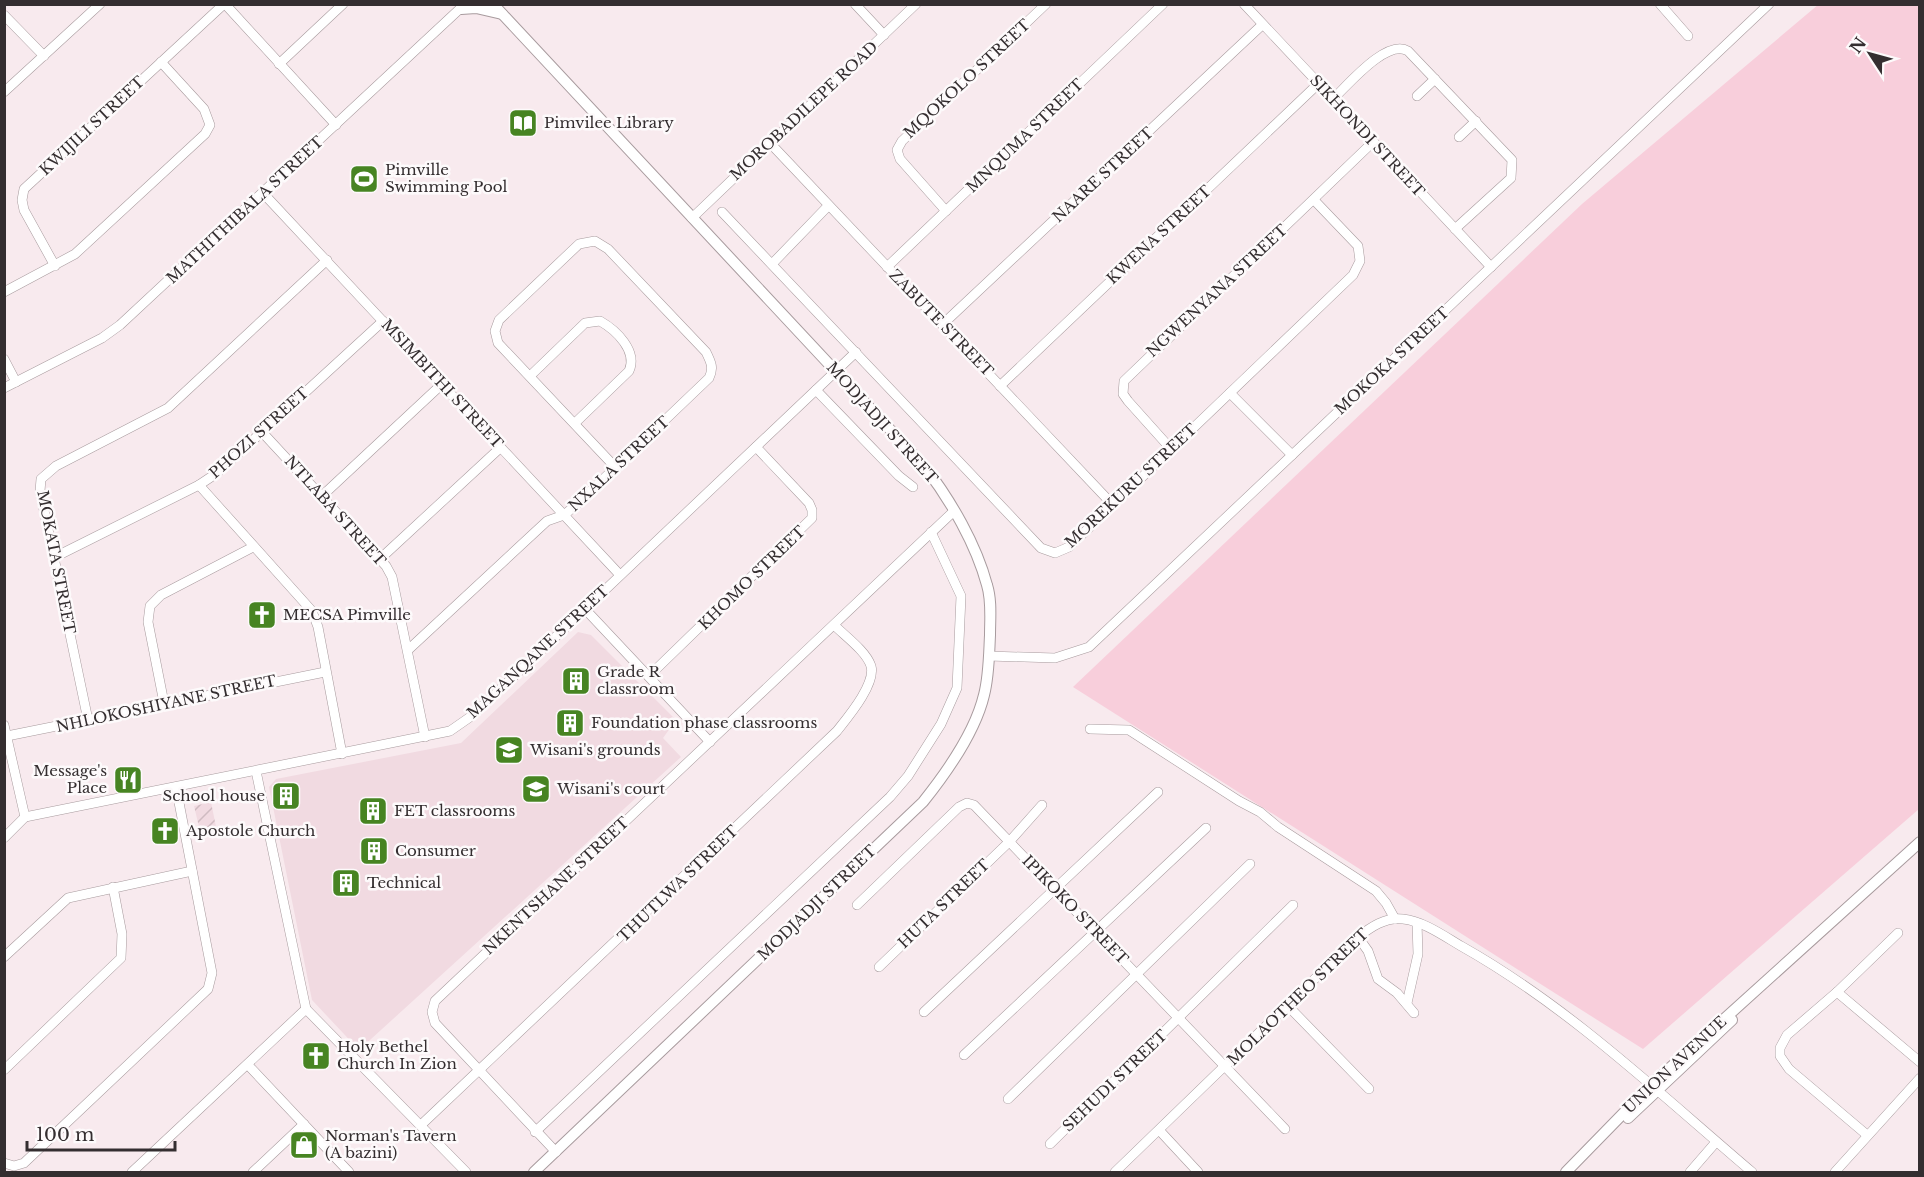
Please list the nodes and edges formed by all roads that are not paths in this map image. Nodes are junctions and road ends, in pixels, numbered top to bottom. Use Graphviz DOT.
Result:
graph roads {
  1 [pos="100,4"];
  2 [pos="224,4"];
  3 [pos="493,4"];
  4 [pos="855,4"];
  5 [pos="916,4"];
  6 [pos="1046,4"];
  7 [pos="1163,4"];
  8 [pos="1244,4"];
  9 [pos="1660,4"];
  10 [pos="1769,4"];
  11 [pos="341,5"];
  12 [pos="463,7"];
  13 [pos="502,14"];
  14 [pos="4,15"];
  15 [pos="1262,26"];
  16 [pos="884,35"];
  17 [pos="1688,36"];
  18 [pos="44,56"];
  19 [pos="161,62"];
  20 [pos="279,64"];
  21 [pos="1435,78"];
  22 [pos="1318,84"];
  23 [pos="4,92"];
  24 [pos="1417,96"];
  25 [pos="1333,99"];
  26 [pos="1476,121"];
  27 [pos="336,125"];
  28 [pos="1459,137"];
  29 [pos="1372,142"];
  30 [pos="770,143"];
  31 [pos="263,193"];
  32 [pos="1314,200"];
  33 [pos="828,206"];
  34 [pos="722,212"];
  35 [pos="946,212"];
  36 [pos="692,218"];
  37 [pos="1455,229"];
  38 [pos="327,260"];
  39 [pos="772,264"];
  40 [pos="55,266"];
  41 [pos="888,267"];
  42 [pos="1491,267"];
  43 [pos="4,292"];
  44 [pos="383,321"];
  45 [pos="943,324"];
  46 [pos="856,352"];
  47 [pos="4,359"];
  48 [pos="836,370"];
  49 [pos="530,376"];
  50 [pos="16,382"];
  51 [pos="441,385"];
  52 [pos="1000,386"];
  53 [pos="4,388"];
  54 [pos="816,390"];
  55 [pos="1230,393"];
  56 [pos="575,423"];
  57 [pos="262,432"];
  58 [pos="756,447"];
  59 [pos="500,448"];
  60 [pos="1171,449"];
  61 [pos="1292,455"];
  62 [pos="616,468"];
  63 [pos="199,485"];
  64 [pos="914,488"];
  65 [pos="323,495"];
  66 [pos="1112,504"];
  67 [pos="954,511"];
  68 [pos="564,515"];
  69 [pos="931,532"];
  70 [pos="253,547"];
  71 [pos="55,557"];
  72 [pos="381,558"];
  73 [pos="620,575"];
  74 [pos="585,609"];
  75 [pos="834,625"];
  76 [pos="408,650"];
  77 [pos="989,656"];
  78 [pos="325,672"];
  79 [pos="649,676"];
  80 [pos="164,703"];
  81 [pos="88,720"];
  82 [pos="4,725"];
  83 [pos="1090,729"];
  84 [pos="7,736"];
  85 [pos="424,737"];
  86 [pos="710,742"];
  87 [pos="342,754"];
  88 [pos="256,771"];
  89 [pos="176,787"];
  90 [pos="1158,792"];
  91 [pos="1042,805"];
  92 [pos="25,817"];
  93 [pos="1206,828"];
  94 [pos="4,838"];
  95 [pos="1009,842"];
  96 [pos="1920,842"];
  97 [pos="1250,864"];
  98 [pos="192,871"];
  99 [pos="113,887"];
  100 [pos="1056,890"];
  101 [pos="857,905"];
  102 [pos="1293,905"];
  103 [pos="1395,919"];
  104 [pos="1417,923"];
  105 [pos="1096,930"];
  106 [pos="1898,933"];
  107 [pos="1358,937"];
  108 [pos="4,957"];
  109 [pos="879,967"];
  110 [pos="1137,974"];
  111 [pos="1837,992"];
  112 [pos="1407,1003"];
  113 [pos="1288,1006"];
  114 [pos="306,1009"];
  115 [pos="924,1012"];
  116 [pos="1414,1012"];
  117 [pos="1179,1018"];
  118 [pos="964,1055"];
  119 [pos="1920,1062"];
  120 [pos="248,1065"];
  121 [pos="1225,1066"];
  122 [pos="4,1070"];
  123 [pos="478,1072"];
  124 [pos="1920,1078"];
  125 [pos="1369,1089"];
  126 [pos="1653,1089"];
  127 [pos="1008,1099"];
  128 [pos="304,1124"];
  129 [pos="421,1125"];
  130 [pos="1285,1129"];
  131 [pos="1159,1130"];
  132 [pos="535,1132"];
  133 [pos="1868,1135"];
  134 [pos="1716,1142"];
  135 [pos="1050,1144"];
  136 [pos="556,1152"];
  137 [pos="4,1164"];
  138 [pos="132,1173"];
  139 [pos="253,1173"];
  140 [pos="349,1173"];
  141 [pos="466,1173"];
  142 [pos="534,1173"];
  143 [pos="1115,1173"];
  144 [pos="1198,1173"];
  145 [pos="1568,1173"];
  146 [pos="1690,1173"];
  147 [pos="1752,1173"];
  148 [pos="1835,1173"];
  1 -- 18 [label="street"];
  2 -- 19 [label="street, KWIJILI STREET"];
  2 -- 20 [label="street"];
  3 -- 13 [label="street, MODJADJI STREET"];
  4 -- 16 [label="street"];
  5 -- 16 [label="street, MOROBADILEPE ROAD"];
  6 -- 35 [label="street, MQOKOLO STREET"];
  7 -- 35 [label="street, MNQUMA STREET"];
  8 -- 15 [label="street, SIKHONDI STREET"];
  9 -- 17 [label="street"];
  10 -- 42 [label="street, MOKOKA STREET"];
  11 -- 20 [label="street"];
  12 -- 13 [label="street"];
  12 -- 27 [label="street, MATHITHIBALA STREET"];
  13 -- 36 [label="street, MODJADJI STREET"];
  14 -- 18 [label="street"];
  15 -- 22 [label="street, SIKHONDI STREET"];
  15 -- 45 [label="street, NAARE STREET"];
  16 -- 30 [label="street, MOROBADILEPE ROAD"];
  18 -- 23 [label="street"];
  19 -- 40 [label="street, KWIJILI STREET"];
  19 -- 40 [label="street"];
  20 -- 27 [label="street"];
  21 -- 24 [label="street"];
  21 -- 25 [label="street"];
  21 -- 26 [label="street"];
  22 -- 25 [label="street, SIKHONDI STREET"];
  22 -- 52 [label="street, KWENA STREET"];
  25 -- 29 [label="street, SIKHONDI STREET"];
  26 -- 28 [label="street"];
  26 -- 37 [label="street"];
  27 -- 31 [label="street, MATHITHIBALA STREET"];
  29 -- 32 [label="street, NGWENYANA STREET"];
  29 -- 37 [label="street, SIKHONDI STREET"];
  30 -- 33 [label="street, ZABUTE STREET"];
  30 -- 36 [label="street, MOROBADILEPE ROAD"];
  31 -- 38 [label="street, MSIMBITHI STREET"];
  31 -- 50 [label="street, MATHITHIBALA STREET"];
  32 -- 55 [label="street, MOREKURU STREET"];
  32 -- 60 [label="street, NGWENYANA STREET"];
  33 -- 39 [label="street"];
  33 -- 41 [label="street, ZABUTE STREET"];
  34 -- 39 [label="street, MOREKURU STREET"];
  35 -- 41 [label="street, MNQUMA STREET"];
  36 -- 48 [label="street, MODJADJI STREET"];
  37 -- 42 [label="street, SIKHONDI STREET"];
  38 -- 44 [label="street, MSIMBITHI STREET"];
  38 -- 71 [label="street, MOKATA STREET"];
  39 -- 46 [label="street, MOREKURU STREET"];
  40 -- 43 [label="street"];
  41 -- 45 [label="street, ZABUTE STREET"];
  42 -- 61 [label="street, MOKOKA STREET"];
  44 -- 51 [label="street, MSIMBITHI STREET"];
  44 -- 57 [label="street, PHOZI STREET"];
  45 -- 52 [label="street, ZABUTE STREET"];
  46 -- 48 [label="street, MAGANQANE STREET"];
  46 -- 66 [label="street, MOREKURU STREET"];
  47 -- 50 [label="street"];
  48 -- 54 [label="street, MAGANQANE STREET"];
  48 -- 67 [label="street, MODJADJI STREET"];
  49 -- 56 [label="street"];
  49 -- 56 [label="street"];
  49 -- 62 [label="street, NXALA STREET"];
  50 -- 53 [label="street, MATHITHIBALA STREET"];
  51 -- 59 [label="street, MSIMBITHI STREET"];
  51 -- 65 [label="street"];
  52 -- 66 [label="street, ZABUTE STREET"];
  54 -- 58 [label="street, MAGANQANE STREET"];
  54 -- 64 [label="street"];
  55 -- 60 [label="street, MOREKURU STREET"];
  55 -- 61 [label="street"];
  56 -- 62 [label="street"];
  57 -- 63 [label="street, PHOZI STREET"];
  57 -- 65 [label="street, NTLABA STREET"];
  58 -- 73 [label="street, MAGANQANE STREET"];
  58 -- 79 [label="street, KHOMO STREET"];
  59 -- 68 [label="street, MSIMBITHI STREET"];
  59 -- 72 [label="street"];
  60 -- 66 [label="street, MOREKURU STREET"];
  61 -- 77 [label="street, MOKOKA STREET"];
  62 -- 68 [label="street, NXALA STREET"];
  63 -- 70 [label="street"];
  63 -- 71 [label="street, PHOZI STREET"];
  65 -- 72 [label="street, NTLABA STREET"];
  67 -- 69 [label="street, NKENTSHANE STREET"];
  67 -- 77 [label="street, MODJADJI STREET"];
  68 -- 73 [label="street, MSIMBITHI STREET"];
  68 -- 76 [label="street, NXALA STREET"];
  69 -- 75 [label="street, NKENTSHANE STREET"];
  69 -- 132 [label="street"];
  70 -- 78 [label="street"];
  70 -- 80 [label="street"];
  71 -- 81 [label="street, MOKATA STREET"];
  72 -- 76 [label="street, NTLABA STREET"];
  73 -- 74 [label="street, MAGANQANE STREET"];
  74 -- 79 [label="street"];
  74 -- 85 [label="street, MAGANQANE STREET"];
  75 -- 86 [label="street, NKENTSHANE STREET"];
  75 -- 123 [label="street, THUTLWA STREET"];
  76 -- 85 [label="street, NTLABA STREET"];
  77 -- 136 [label="street, MODJADJI STREET"];
  78 -- 80 [label="street, NHLOKOSHIYANE STREET"];
  78 -- 87 [label="street"];
  79 -- 86 [label="street"];
  80 -- 81 [label="street, NHLOKOSHIYANE STREET"];
  81 -- 84 [label="street, NHLOKOSHIYANE STREET"];
  82 -- 84 [label="street"];
  83 -- 103 [label="street"];
  84 -- 92 [label="street"];
  85 -- 87 [label="street, MAGANQANE STREET"];
  86 -- 123 [label="street, NKENTSHANE STREET"];
  87 -- 88 [label="street, MAGANQANE STREET"];
  88 -- 89 [label="street, MAGANQANE STREET"];
  88 -- 114 [label="street"];
  89 -- 92 [label="street, MAGANQANE STREET"];
  89 -- 98 [label="street"];
  90 -- 100 [label="street"];
  91 -- 95 [label="street, HUTA STREET"];
  92 -- 94 [label="street"];
  93 -- 105 [label="street"];
  95 -- 100 [label="street, IPIKOKO STREET"];
  95 -- 101 [label="street, IPIKOKO STREET"];
  95 -- 109 [label="street, HUTA STREET"];
  96 -- 126 [label="street, UNION AVENUE"];
  97 -- 110 [label="street"];
  98 -- 99 [label="street"];
  98 -- 137 [label="street"];
  99 -- 108 [label="street"];
  99 -- 122 [label="street"];
  100 -- 105 [label="street, IPIKOKO STREET"];
  100 -- 115 [label="street"];
  102 -- 117 [label="street, SEHUDI STREET"];
  103 -- 104 [label="street"];
  103 -- 107 [label="street, MOLAOTHEO STREET"];
  104 -- 112 [label="street"];
  104 -- 126 [label="street"];
  105 -- 110 [label="street, IPIKOKO STREET"];
  105 -- 118 [label="street"];
  106 -- 111 [label="street"];
  107 -- 112 [label="street"];
  107 -- 113 [label="street, MOLAOTHEO STREET"];
  110 -- 117 [label="street, IPIKOKO STREET"];
  110 -- 127 [label="street"];
  111 -- 119 [label="street"];
  111 -- 133 [label="street"];
  112 -- 116 [label="street"];
  113 -- 121 [label="street, MOLAOTHEO STREET"];
  113 -- 125 [label="street"];
  114 -- 120 [label="street"];
  114 -- 129 [label="street"];
  117 -- 121 [label="street, IPIKOKO STREET"];
  117 -- 135 [label="street, SEHUDI STREET"];
  120 -- 128 [label="street"];
  120 -- 138 [label="street"];
  121 -- 130 [label="street, IPIKOKO STREET"];
  121 -- 131 [label="street, MOLAOTHEO STREET"];
  123 -- 129 [label="street, THUTLWA STREET"];
  123 -- 132 [label="street, NKENTSHANE STREET"];
  124 -- 133 [label="street"];
  126 -- 134 [label="street"];
  126 -- 145 [label="street, UNION AVENUE"];
  128 -- 139 [label="street"];
  128 -- 140 [label="street"];
  129 -- 141 [label="street"];
  131 -- 143 [label="street, MOLAOTHEO STREET"];
  131 -- 144 [label="street"];
  132 -- 136 [label="street, NKENTSHANE STREET"];
  133 -- 148 [label="street"];
  134 -- 146 [label="street"];
  134 -- 147 [label="street"];
  136 -- 142 [label="street, MODJADJI STREET"];
}
